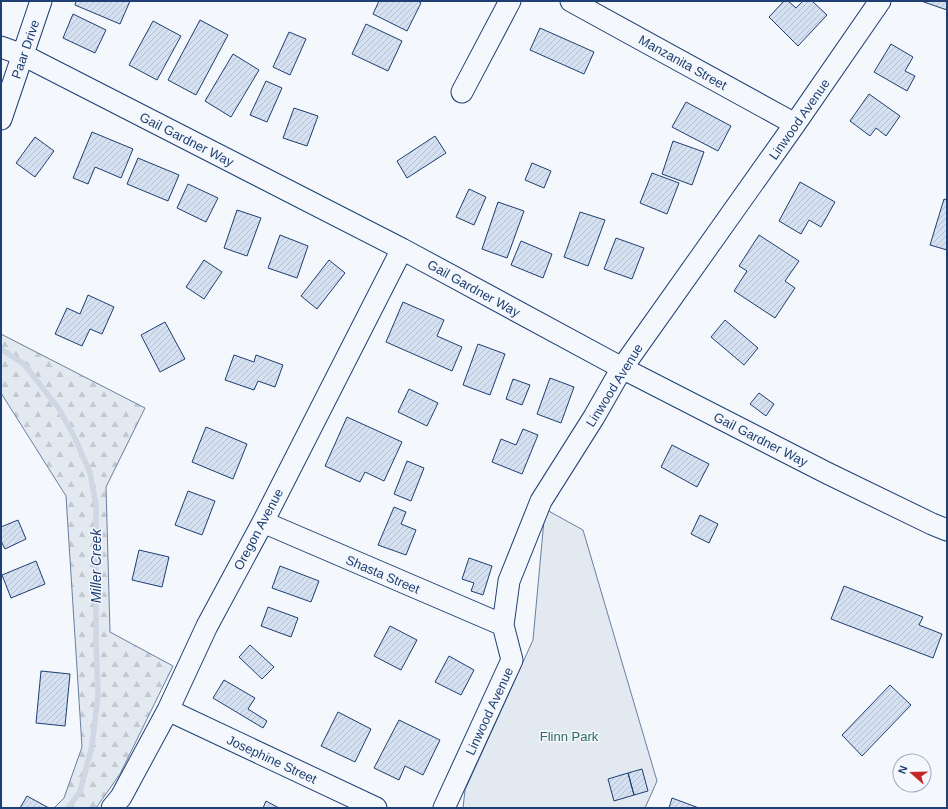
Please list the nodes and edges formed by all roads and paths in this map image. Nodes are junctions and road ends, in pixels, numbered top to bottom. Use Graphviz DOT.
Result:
graph roads {
  1 [pos="41,1"];
  2 [pos="510,1"];
  3 [pos="572,1"];
  4 [pos="880,1"];
  5 [pos="1,47"];
  6 [pos="23,55"];
  7 [pos="462,92"];
  8 [pos="1,119"];
  9 [pos="795,124"];
  10 [pos="402,249"];
  11 [pos="622,368"];
  12 [pos="263,522"];
  13 [pos="947,530"];
  14 [pos="502,625"];
  15 [pos="168,710"];
  16 [pos="112,808"];
  17 [pos="376,808"];
  18 [pos="444,808"];
  1 -- 6 [label="street, Paar Drive"];
  2 -- 7 [label="street"];
  3 -- 9 [label="street, Manzanita Street"];
  4 -- 9 [label="street, Linwood Avenue"];
  5 -- 6 [label="street, Gail Gardner Way"];
  6 -- 8 [label="street, Paar Drive"];
  6 -- 10 [label="street, Gail Gardner Way"];
  9 -- 11 [label="street, Linwood Avenue"];
  10 -- 11 [label="street, Gail Gardner Way"];
  10 -- 12 [label="street, Oregon Avenue"];
  11 -- 13 [label="street, Gail Gardner Way"];
  11 -- 14 [label="street, Linwood Avenue"];
  12 -- 14 [label="street, Shasta Street"];
  12 -- 15 [label="street, Oregon Avenue"];
  14 -- 18 [label="street, Linwood Avenue"];
  15 -- 16 [label="street, Oregon Avenue"];
  15 -- 17 [label="street, Josephine Street"];
}
